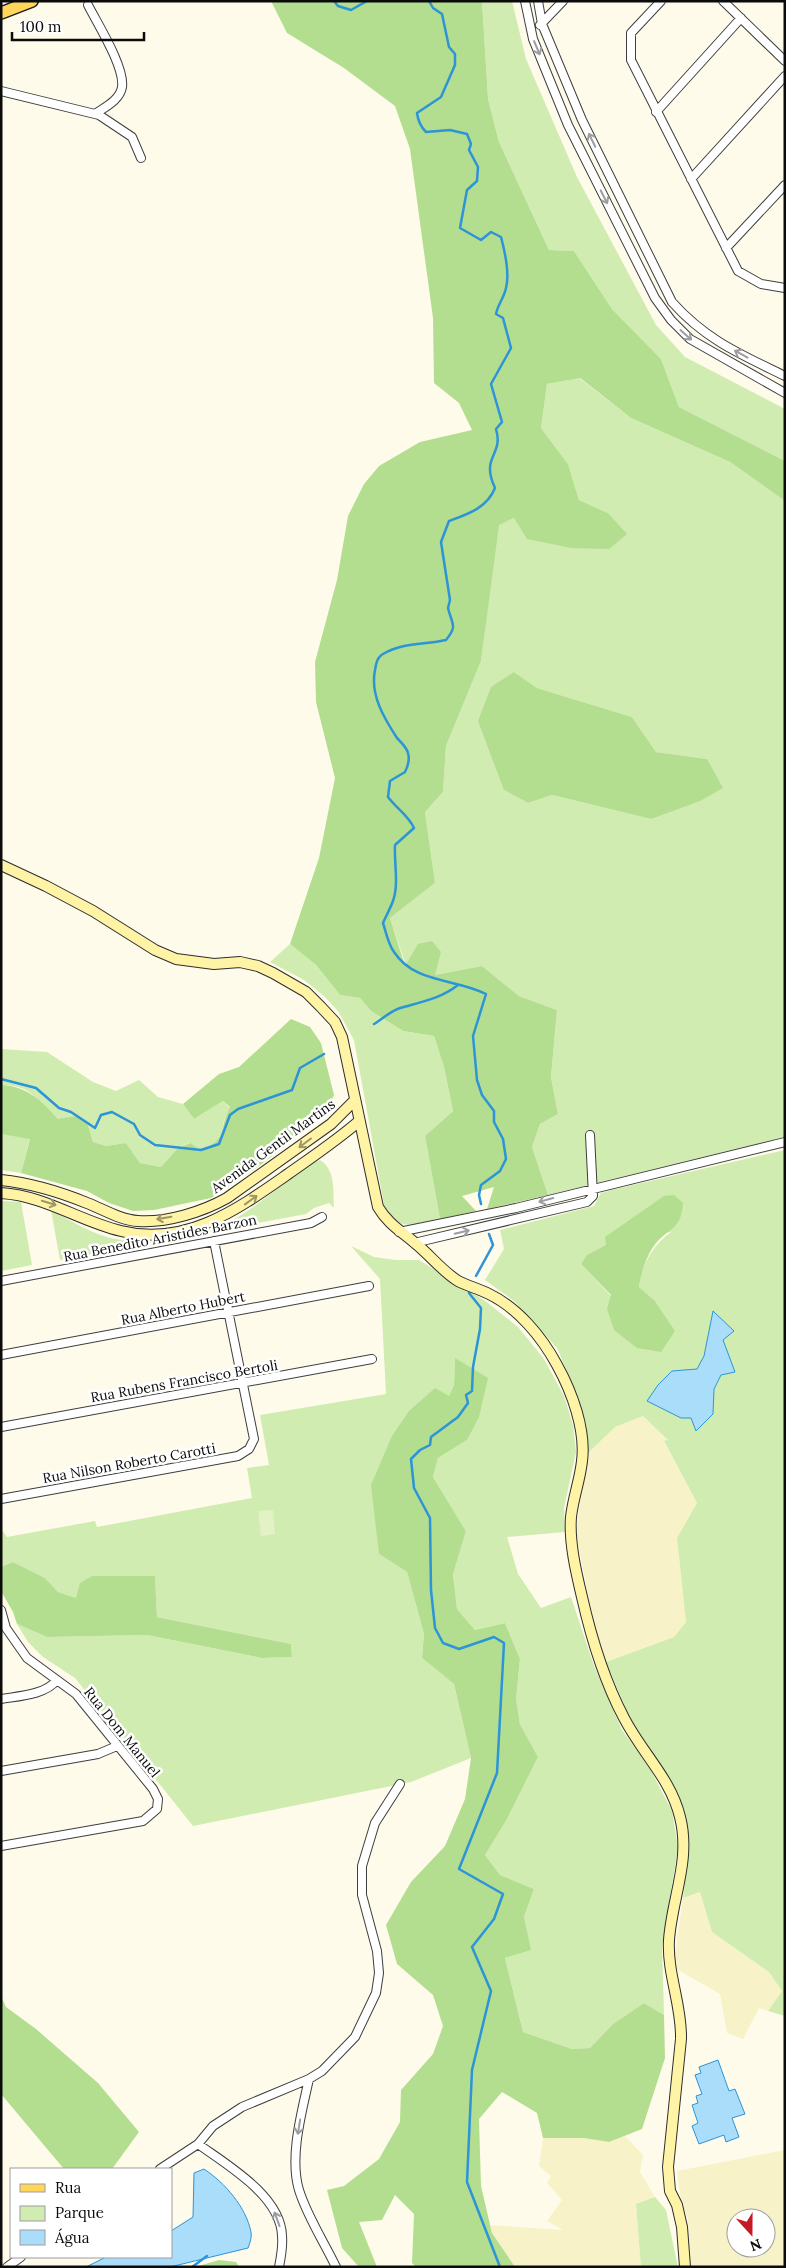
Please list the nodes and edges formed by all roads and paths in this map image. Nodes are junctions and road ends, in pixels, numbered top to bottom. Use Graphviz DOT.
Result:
graph roads {
  1 [pos="32,1"];
  2 [pos="525,1"];
  3 [pos="538,1"];
  4 [pos="563,1"];
  5 [pos="661,1"];
  6 [pos="723,1"];
  7 [pos="88,4"];
  8 [pos="1,13"];
  9 [pos="741,18"];
  10 [pos="542,24"];
  11 [pos="531,27"];
  12 [pos="785,61"];
  13 [pos="785,76"];
  14 [pos="1,91"];
  15 [pos="656,112"];
  16 [pos="95,114"];
  17 [pos="140,158"];
  18 [pos="691,179"];
  19 [pos="785,185"];
  20 [pos="726,248"];
  21 [pos="785,288"];
  22 [pos="785,376"];
  23 [pos="785,393"];
  24 [pos="1,865"];
  25 [pos="355,1100"];
  26 [pos="358,1122"];
  27 [pos="331,1124"];
  28 [pos="590,1135"];
  29 [pos="339,1138"];
  30 [pos="785,1142"];
  31 [pos="1,1180"];
  32 [pos="593,1188"];
  33 [pos="1,1193"];
  34 [pos="322,1217"];
  35 [pos="399,1232"];
  36 [pos="214,1241"];
  37 [pos="414,1242"];
  38 [pos="1,1281"];
  39 [pos="369,1286"];
  40 [pos="229,1312"];
  41 [pos="1,1355"];
  42 [pos="372,1359"];
  43 [pos="242,1383"];
  44 [pos="1,1427"];
  45 [pos="1,1499"];
  46 [pos="1,1610"];
  47 [pos="4,1628"];
  48 [pos="57,1680"];
  49 [pos="1,1699"];
  50 [pos="117,1746"];
  51 [pos="1,1771"];
  52 [pos="400,1784"];
  53 [pos="1,1846"];
  54 [pos="309,2079"];
  55 [pos="198,2144"];
  56 [pos="162,2168"];
  57 [pos="20,2258"];
  58 [pos="7,2267"];
  59 [pos="280,2267"];
  60 [pos="336,2267"];
  61 [pos="685,2267"];
  1 -- 8 [label="main road"];
  2 -- 11 [label="street"];
  3 -- 10 [label="street"];
  4 -- 10 [label="street"];
  5 -- 15 [label="street"];
  6 -- 9 [label="street"];
  7 -- 16 [label="street"];
  9 -- 12 [label="street"];
  9 -- 15 [label="street"];
  10 -- 11 [label="street"];
  22 -- 10 [label="street, one-way"];
  11 -- 23 [label="street, one-way"];
  13 -- 18 [label="street"];
  14 -- 16 [label="street"];
  15 -- 18 [label="street"];
  16 -- 17 [label="street"];
  18 -- 20 [label="street"];
  19 -- 20 [label="street"];
  20 -- 21 [label="street"];
  24 -- 25 [label="main road"];
  25 -- 26 [label="main road"];
  25 -- 27 [label="main road, Avenida Gentil Martins"];
  26 -- 29 [label="main road, Avenida Gentil Martins"];
  26 -- 35 [label="main road"];
  27 -- 29 [label="street"];
  27 -- 31 [label="main road, Avenida Gentil Martins, one-way"];
  28 -- 32 [label="street"];
  33 -- 29 [label="main road, Avenida Gentil Martins, one-way"];
  30 -- 32 [label="street"];
  32 -- 35 [label="street, one-way"];
  37 -- 32 [label="street, one-way"];
  34 -- 36 [label="street, Rua Benedito Aristides Barzon"];
  35 -- 37 [label="main road"];
  36 -- 38 [label="street, Rua Benedito Aristides Barzon"];
  36 -- 40 [label="street"];
  37 -- 61 [label="main road"];
  39 -- 40 [label="street, Rua Alberto Hubert"];
  40 -- 41 [label="street, Rua Alberto Hubert"];
  40 -- 43 [label="street"];
  42 -- 43 [label="street, Rua Rubens Francisco Bertoli"];
  43 -- 44 [label="street, Rua Rubens Francisco Bertoli"];
  43 -- 45 [label="street, Rua Nilson Roberto Carotti"];
  46 -- 47 [label="street, Rua Dom Manuel"];
  47 -- 48 [label="street, Rua Dom Manuel"];
  48 -- 49 [label="street"];
  48 -- 50 [label="street, Rua Dom Manuel"];
  50 -- 51 [label="street"];
  50 -- 53 [label="street, Rua Dom Manuel"];
  52 -- 54 [label="street"];
  54 -- 55 [label="street"];
  54 -- 60 [label="street, one-way"];
  55 -- 56 [label="street"];
  59 -- 55 [label="street, one-way"];
  57 -- 58 [label="street"];
}
